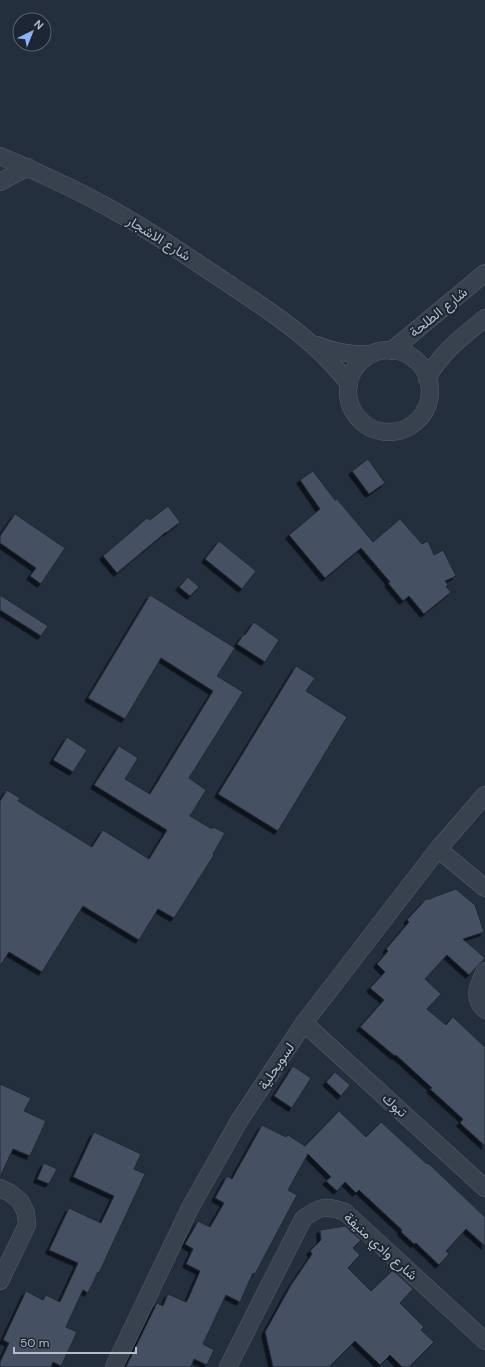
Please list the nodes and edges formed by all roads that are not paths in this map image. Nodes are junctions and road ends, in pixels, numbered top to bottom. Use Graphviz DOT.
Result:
graph roads {
  1 [pos="0,156"];
  2 [pos="28,168"];
  3 [pos="0,182"];
  4 [pos="485,274"];
  5 [pos="485,318"];
  6 [pos="306,339"];
  7 [pos="391,351"];
  8 [pos="372,354"];
  9 [pos="428,379"];
  10 [pos="349,384"];
  11 [pos="485,795"];
  12 [pos="438,849"];
  13 [pos="485,888"];
  14 [pos="485,971"];
  15 [pos="485,1010"];
  16 [pos="304,1023"];
  17 [pos="0,1188"];
  18 [pos="485,1188"];
  19 [pos="0,1281"];
  20 [pos="485,1341"];
  21 [pos="230,1366"];
  22 [pos="114,1367"];
  1 -- 2 [label="street, شارع الاشجار"];
  2 -- 3 [label="street"];
  2 -- 6 [label="street, شارع الاشجار"];
  4 -- 7 [label="street, شارع الطلحة"];
  5 -- 9 [label="street"];
  6 -- 8 [label="street, شارع الاشجار"];
  6 -- 10 [label="street, شارع الاشجار"];
  7 -- 8 [label="street"];
  7 -- 9 [label="street"];
  8 -- 10 [label="street"];
  9 -- 10 [label="street"];
  11 -- 12 [label="street, لسويحلية"];
  12 -- 13 [label="street"];
  12 -- 16 [label="street, لسويحلية"];
  14 -- 15 [label="street"];
  16 -- 18 [label="street, تبوك"];
  16 -- 22 [label="street, لسويحلية"];
  17 -- 19 [label="street"];
  20 -- 21 [label="street, شارع وادي منيفة"];
}
